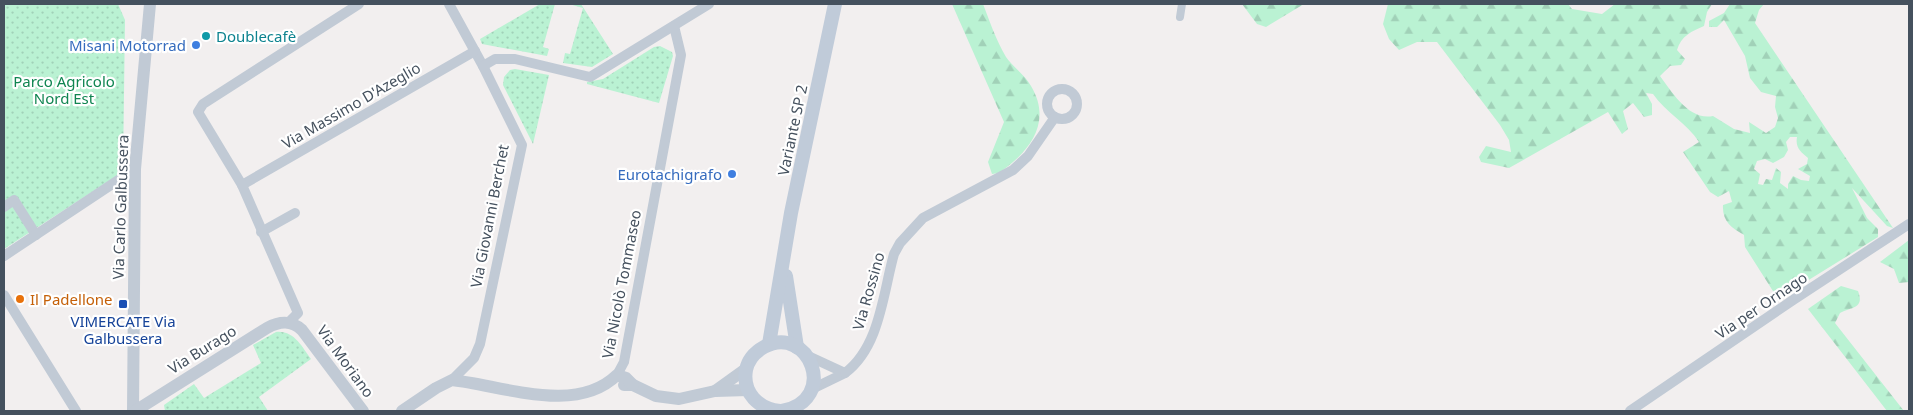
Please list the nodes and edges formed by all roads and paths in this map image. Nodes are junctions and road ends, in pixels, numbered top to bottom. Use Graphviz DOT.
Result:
graph roads {
  1 [pos="150,4"];
  2 [pos="157,4"];
  3 [pos="359,4"];
  4 [pos="449,4"];
  5 [pos="709,4"];
  6 [pos="835,4"];
  7 [pos="1182,4"];
  8 [pos="1180,17"];
  9 [pos="147,23"];
  10 [pos="674,26"];
  11 [pos="475,51"];
  12 [pos="483,66"];
  13 [pos="1055,117"];
  14 [pos="135,169"];
  15 [pos="242,185"];
  16 [pos="4,207"];
  17 [pos="295,213"];
  18 [pos="1909,224"];
  19 [pos="261,232"];
  20 [pos="36,235"];
  21 [pos="4,256"];
  22 [pos="784,263"];
  23 [pos="4,295"];
  24 [pos="289,322"];
  25 [pos="769,344"];
  26 [pos="802,351"];
  27 [pos="747,368"];
  28 [pos="845,373"];
  29 [pos="616,377"];
  30 [pos="452,380"];
  31 [pos="812,389"];
  32 [pos="748,390"];
  33 [pos="715,391"];
  34 [pos="799,408"];
  35 [pos="76,411"];
  36 [pos="134,411"];
  37 [pos="362,411"];
  38 [pos="402,411"];
  39 [pos="410,411"];
  40 [pos="777,411"];
  41 [pos="1630,411"];
  1 -- 9 [label="street, Via Carlo Galbussera"];
  2 -- 9 [label="street"];
  3 -- 15 [label="street"];
  4 -- 11 [label="street, Via Giovanni Berchet"];
  5 -- 10 [label="street"];
  6 -- 22 [label="main road, Variante SP 2"];
  7 -- 8 [label="street"];
  9 -- 14 [label="street, Via Carlo Galbussera"];
  10 -- 12 [label="street"];
  10 -- 29 [label="street, Via Nicolò Tommaseo"];
  11 -- 12 [label="street, Via Giovanni Berchet"];
  11 -- 15 [label="street, Via Massimo D'Azeglio"];
  12 -- 30 [label="street, Via Giovanni Berchet"];
  13 -- 28 [label="street, Via Rossino"];
  14 -- 20 [label="street"];
  14 -- 36 [label="street, Via Carlo Galbussera"];
  15 -- 19 [label="street"];
  16 -- 20 [label="street"];
  17 -- 19 [label="street"];
  18 -- 41 [label="street, Via per Ornago"];
  19 -- 24 [label="street"];
  20 -- 21 [label="street"];
  22 -- 25 [label="main road, Variante SP 2"];
  22 -- 26 [label="main road, Variante SP 2"];
  23 -- 35 [label="street"];
  24 -- 36 [label="street, Via Burago"];
  24 -- 37 [label="street, Via Moriano"];
  25 -- 26 [label="main road"];
  25 -- 27 [label="main road"];
  26 -- 28 [label="street"];
  26 -- 31 [label="main road, Variante SP 2"];
  27 -- 32 [label="main road"];
  27 -- 33 [label="street"];
  28 -- 31 [label="street, Via Rossino"];
  29 -- 30 [label="street, Via Nicolò Tommaseo"];
  29 -- 33 [label="street"];
  30 -- 38 [label="street, Via Giovanni Berchet"];
  30 -- 39 [label="street"];
  31 -- 34 [label="main road"];
  32 -- 33 [label="street"];
  32 -- 40 [label="main road"];
  34 -- 40 [label="main road"];
}
